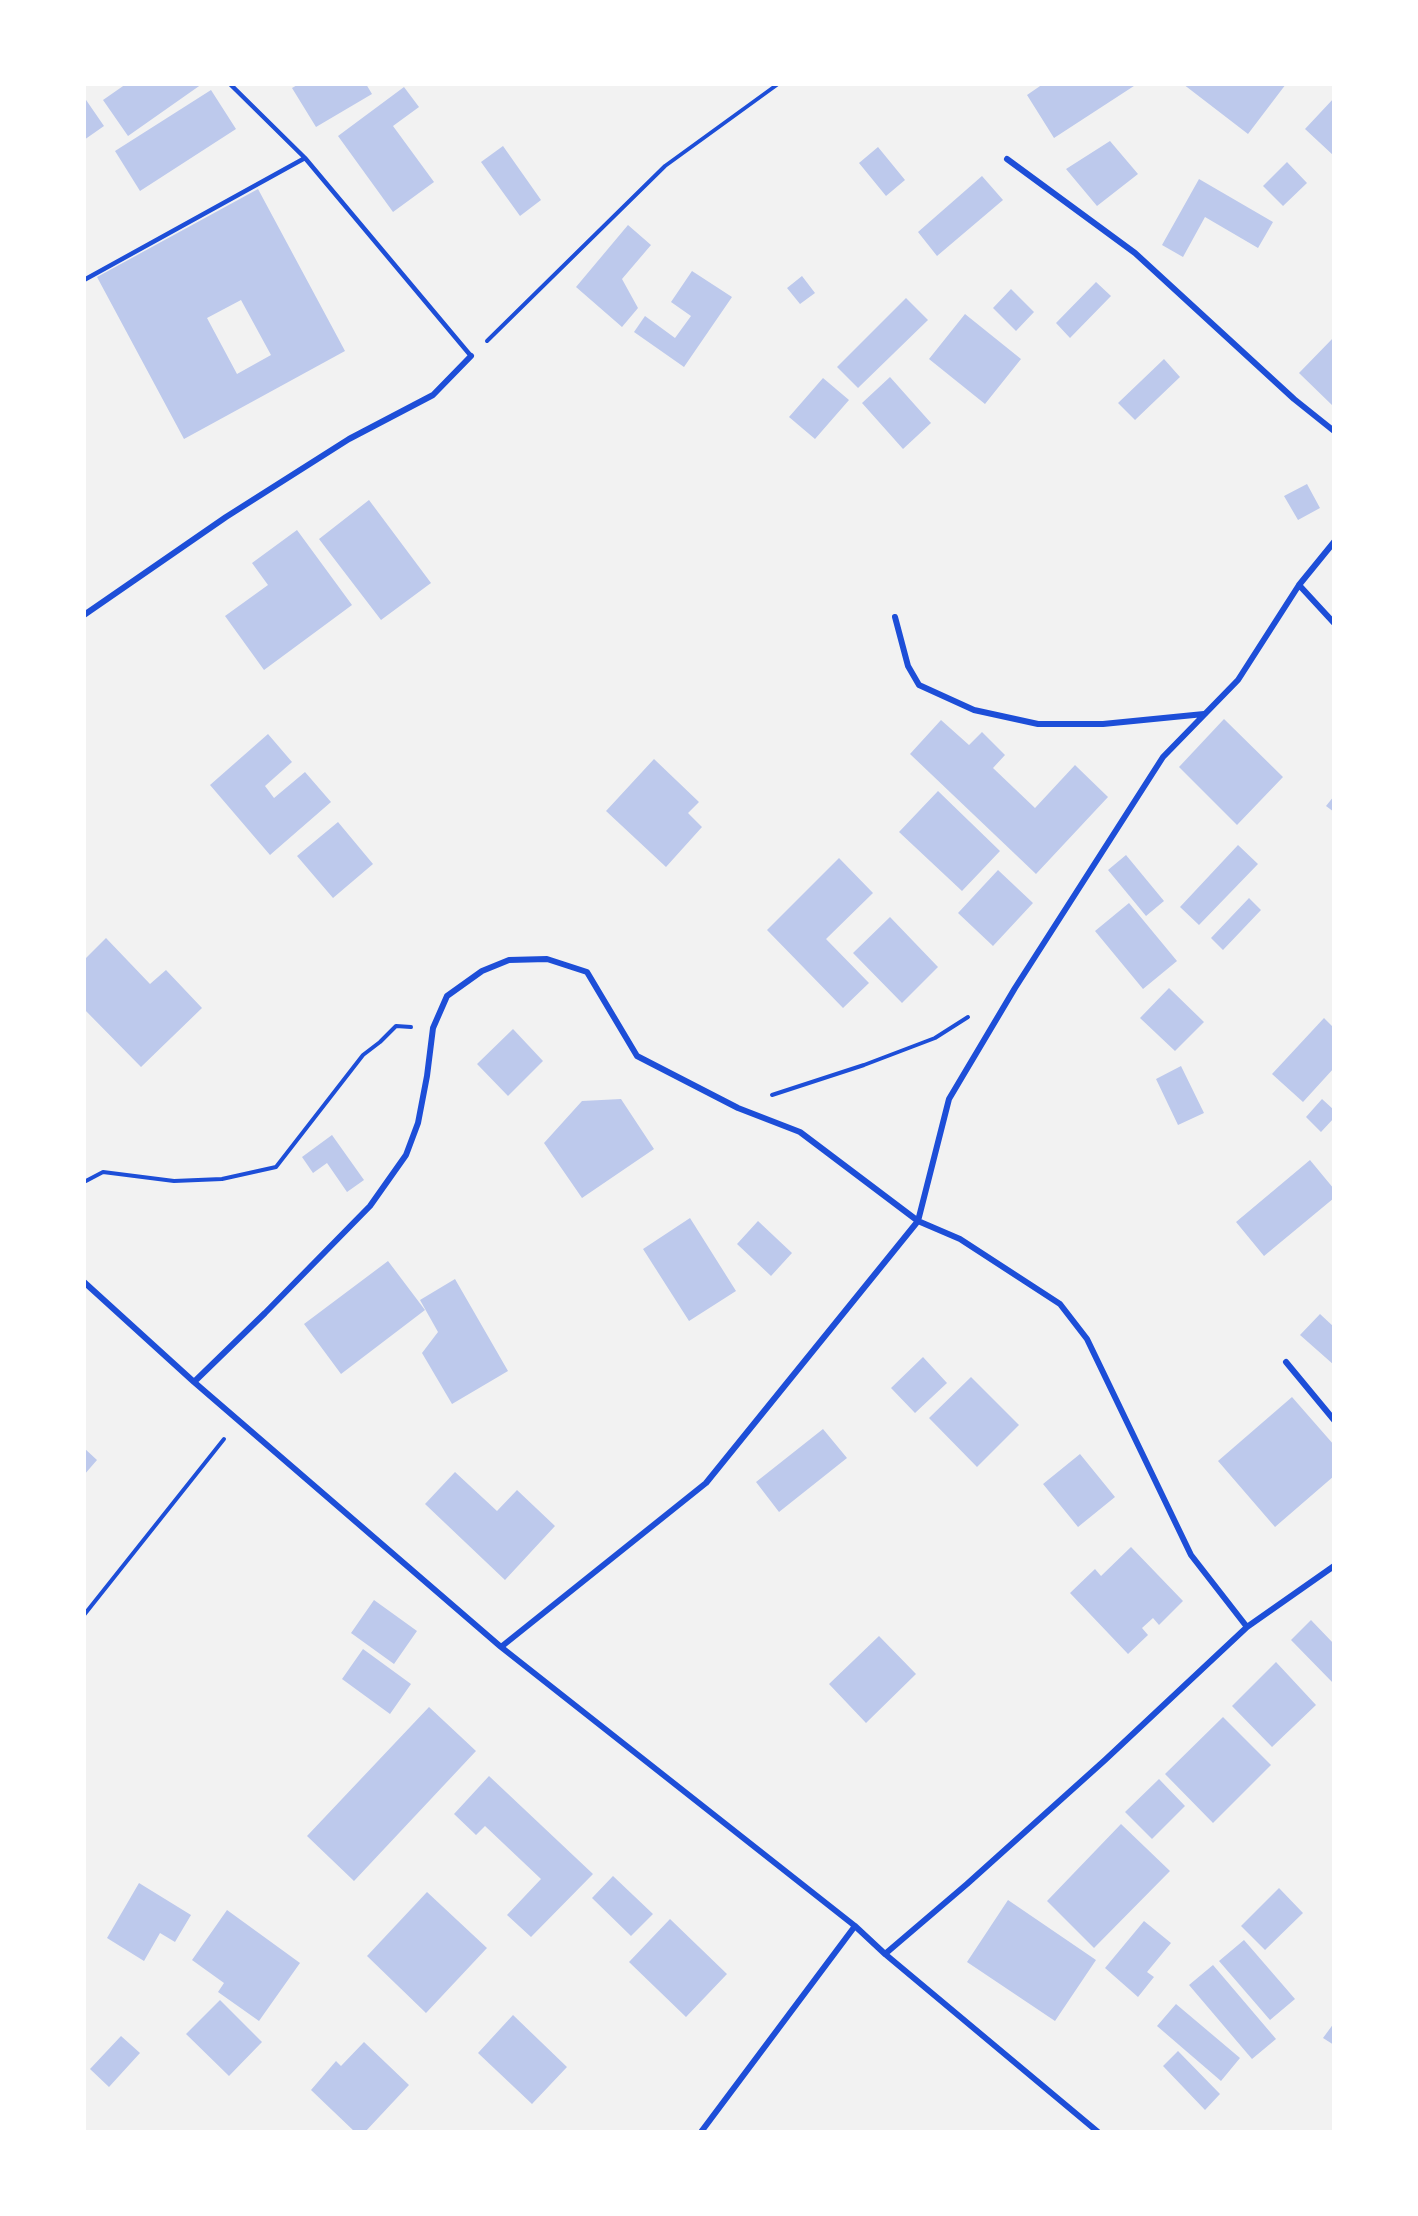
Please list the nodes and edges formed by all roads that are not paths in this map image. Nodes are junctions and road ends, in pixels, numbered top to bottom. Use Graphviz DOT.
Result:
graph roads {
  1 [pos="230,84"];
  2 [pos="305,158"];
  3 [pos="1007,159"];
  4 [pos="84,280"];
  5 [pos="471,356"];
  6 [pos="1334,431"];
  7 [pos="1334,542"];
  8 [pos="1299,585"];
  9 [pos="84,615"];
  10 [pos="895,617"];
  11 [pos="1334,623"];
  12 [pos="1204,714"];
  13 [pos="918,1221"];
  14 [pos="84,1282"];
  15 [pos="1286,1362"];
  16 [pos="194,1382"];
  17 [pos="1334,1420"];
  18 [pos="1334,1566"];
  19 [pos="1247,1627"];
  20 [pos="501,1647"];
  21 [pos="855,1926"];
  22 [pos="885,1954"];
  23 [pos="701,2132"];
  24 [pos="1098,2132"];
  1 -- 2 [label="lane"];
  2 -- 4 [label="lane"];
  2 -- 5 [label="lane"];
  3 -- 6 [label="street"];
  5 -- 9 [label="street"];
  7 -- 8 [label="street"];
  8 -- 11 [label="street"];
  8 -- 12 [label="street"];
  10 -- 12 [label="street"];
  12 -- 13 [label="street"];
  13 -- 16 [label="street"];
  13 -- 19 [label="street"];
  13 -- 20 [label="street"];
  14 -- 16 [label="street"];
  15 -- 17 [label="street"];
  16 -- 20 [label="street"];
  18 -- 19 [label="street"];
  19 -- 22 [label="street"];
  20 -- 21 [label="street"];
  21 -- 22 [label="street"];
  21 -- 23 [label="street"];
  22 -- 24 [label="street"];
}
